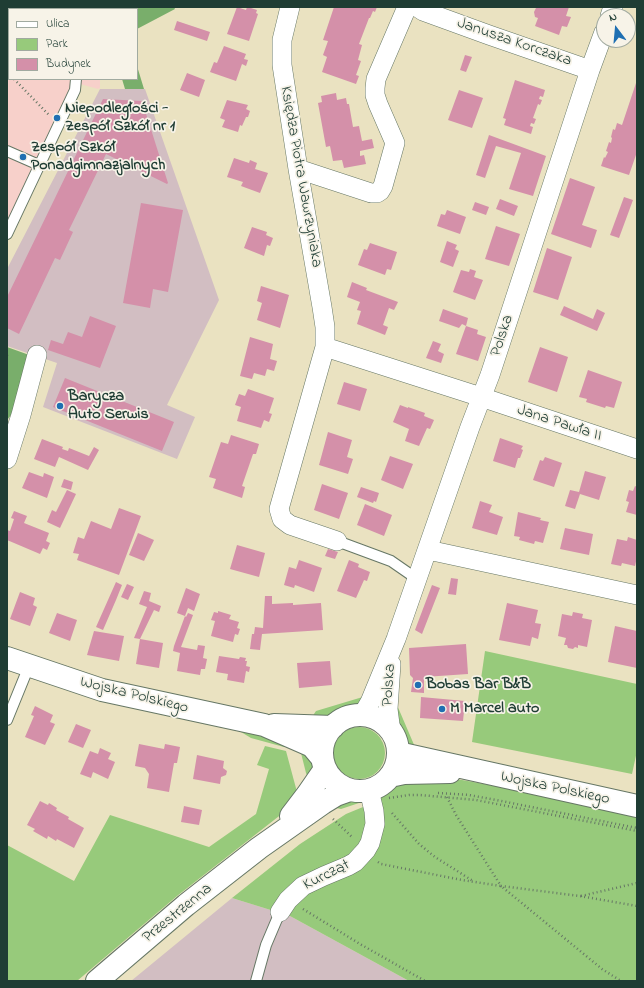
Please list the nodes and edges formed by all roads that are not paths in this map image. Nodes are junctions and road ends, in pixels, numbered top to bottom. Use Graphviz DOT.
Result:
graph roads {
  1 [pos="290,7"];
  2 [pos="407,7"];
  3 [pos="417,7"];
  4 [pos="598,48"];
  5 [pos="590,70"];
  6 [pos="76,80"];
  7 [pos="7,151"];
  8 [pos="40,165"];
  9 [pos="298,169"];
  10 [pos="7,234"];
  11 [pos="325,348"];
  12 [pos="37,355"];
  13 [pos="481,397"];
  14 [pos="637,449"];
  15 [pos="7,456"];
  16 [pos="337,541"];
  17 [pos="428,550"];
  18 [pos="416,579"];
  19 [pos="637,596"];
  20 [pos="396,639"];
  21 [pos="7,658"];
  22 [pos="29,666"];
  23 [pos="362,716"];
  24 [pos="7,720"];
  25 [pos="264,725"];
  26 [pos="333,727"];
  27 [pos="391,732"];
  28 [pos="398,753"];
  29 [pos="324,763"];
  30 [pos="473,771"];
  31 [pos="390,776"];
  32 [pos="369,793"];
  33 [pos="637,806"];
  34 [pos="259,848"];
  35 [pos="284,906"];
  36 [pos="97,981"];
  37 [pos="256,981"];
  1 -- 9 [label="street, Księdza Piotra Wawrzyniaka"];
  2 -- 9 [label="street"];
  3 -- 5 [label="street, Janusza Korczaka"];
  4 -- 5 [label="street, Polska"];
  5 -- 13 [label="street, Polska"];
  6 -- 8 [label="lane"];
  7 -- 8 [label="lane"];
  8 -- 10 [label="lane"];
  9 -- 11 [label="street, Księdza Piotra Wawrzyniaka"];
  11 -- 13 [label="street"];
  11 -- 16 [label="street, Księdza Piotra Wawrzyniaka"];
  12 -- 15 [label="street"];
  13 -- 14 [label="street, Jana Pawła II"];
  13 -- 17 [label="street, Polska"];
  16 -- 18 [label="lane"];
  17 -- 18 [label="street, Polska"];
  17 -- 19 [label="street"];
  18 -- 20 [label="street, Polska"];
  20 -- 23 [label="street, Polska"];
  20 -- 27 [label="street, Polska"];
  21 -- 22 [label="street, Wojska Polskiego"];
  22 -- 24 [label="lane"];
  22 -- 25 [label="street, Wojska Polskiego"];
  23 -- 26 [label="street"];
  23 -- 27 [label="street"];
  25 -- 26 [label="street, Wojska Polskiego"];
  25 -- 29 [label="street, Wojska Polskiego"];
  26 -- 29 [label="street"];
  27 -- 28 [label="street"];
  28 -- 30 [label="street, Wojska Polskiego"];
  28 -- 31 [label="street"];
  29 -- 32 [label="street"];
  29 -- 34 [label="street, Przestrzenna"];
  30 -- 31 [label="street, Wojska Polskiego"];
  30 -- 33 [label="street, Wojska Polskiego"];
  31 -- 32 [label="street"];
  32 -- 34 [label="street, Przestrzenna"];
  32 -- 35 [label="street, Kurcząt"];
  34 -- 36 [label="street, Przestrzenna"];
  35 -- 37 [label="lane, Kurcząt"];
}
